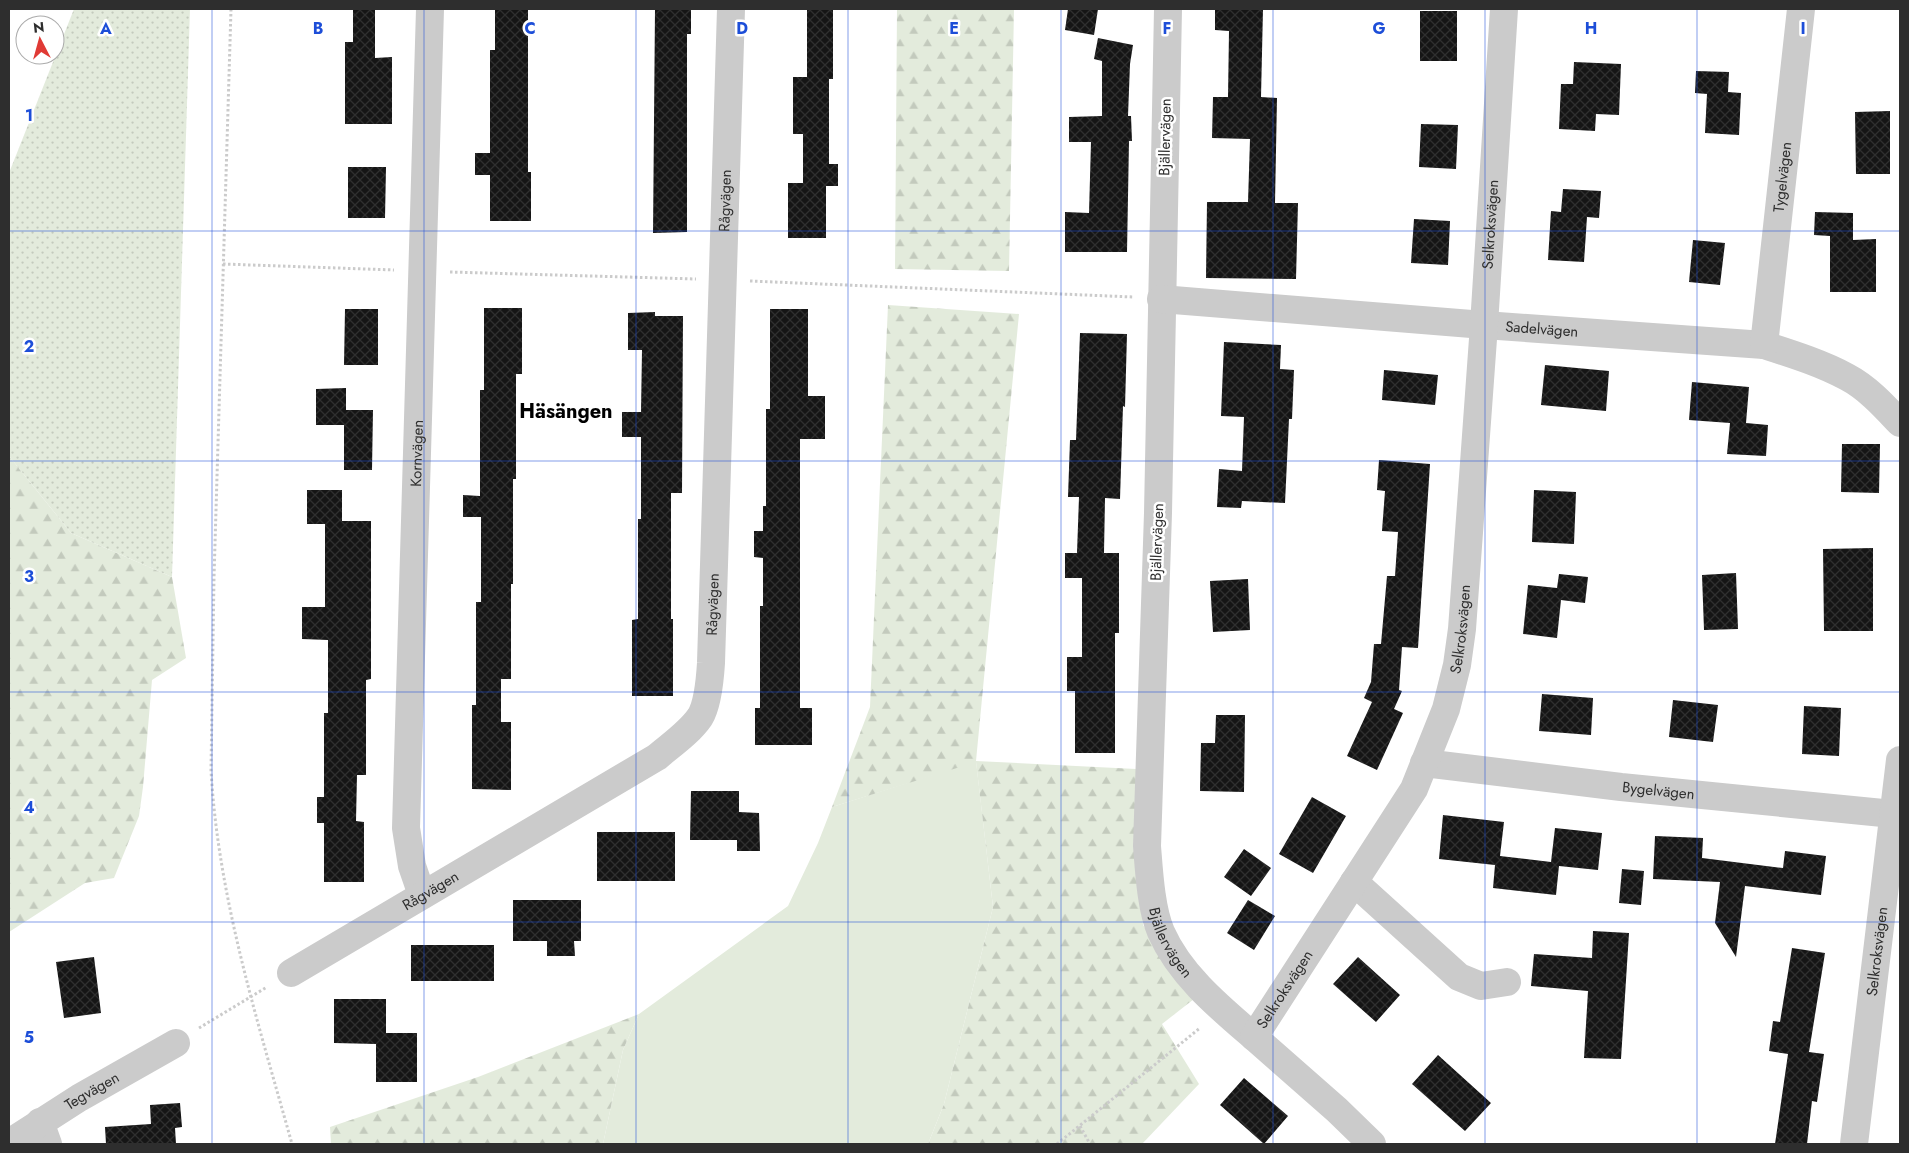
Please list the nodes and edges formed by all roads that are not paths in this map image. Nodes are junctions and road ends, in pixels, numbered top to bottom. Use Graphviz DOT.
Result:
graph roads {
  1 [pos="430,9"];
  2 [pos="731,9"];
  3 [pos="1168,9"];
  4 [pos="1504,9"];
  5 [pos="1801,9"];
  6 [pos="1161,299"];
  7 [pos="1484,325"];
  8 [pos="1764,345"];
  9 [pos="1900,423"];
  10 [pos="1900,760"];
  11 [pos="1424,762"];
  12 [pos="1893,814"];
  13 [pos="1354,882"];
  14 [pos="422,895"];
  15 [pos="291,973"];
  16 [pos="1507,982"];
  17 [pos="1254,1037"];
  18 [pos="176,1043"];
  19 [pos="44,1133"];
  20 [pos="9,1143"];
  21 [pos="1372,1144"];
  22 [pos="1854,1144"];
  1 -- 14 [label="street, Kornvägen"];
  2 -- 14 [label="street, Rågvägen"];
  3 -- 6 [label="street, Bjällervägen"];
  4 -- 7 [label="street, Selkroksvägen"];
  5 -- 8 [label="street, Tygelvägen"];
  6 -- 7 [label="street, Sadelvägen"];
  6 -- 17 [label="street, Bjällervägen"];
  7 -- 8 [label="street, Sadelvägen"];
  7 -- 11 [label="street, Selkroksvägen"];
  8 -- 9 [label="street, Sadelvägen"];
  10 -- 12 [label="street, Selkroksvägen"];
  11 -- 12 [label="street, Bygelvägen"];
  11 -- 13 [label="street, Selkroksvägen"];
  12 -- 22 [label="street, Selkroksvägen"];
  13 -- 16 [label="street"];
  13 -- 17 [label="street, Selkroksvägen"];
  14 -- 15 [label="street, Rågvägen"];
  17 -- 21 [label="street, Selkroksvägen"];
  18 -- 19 [label="street, Tegvägen"];
  19 -- 20 [label="street, Tegvägen"];
}
